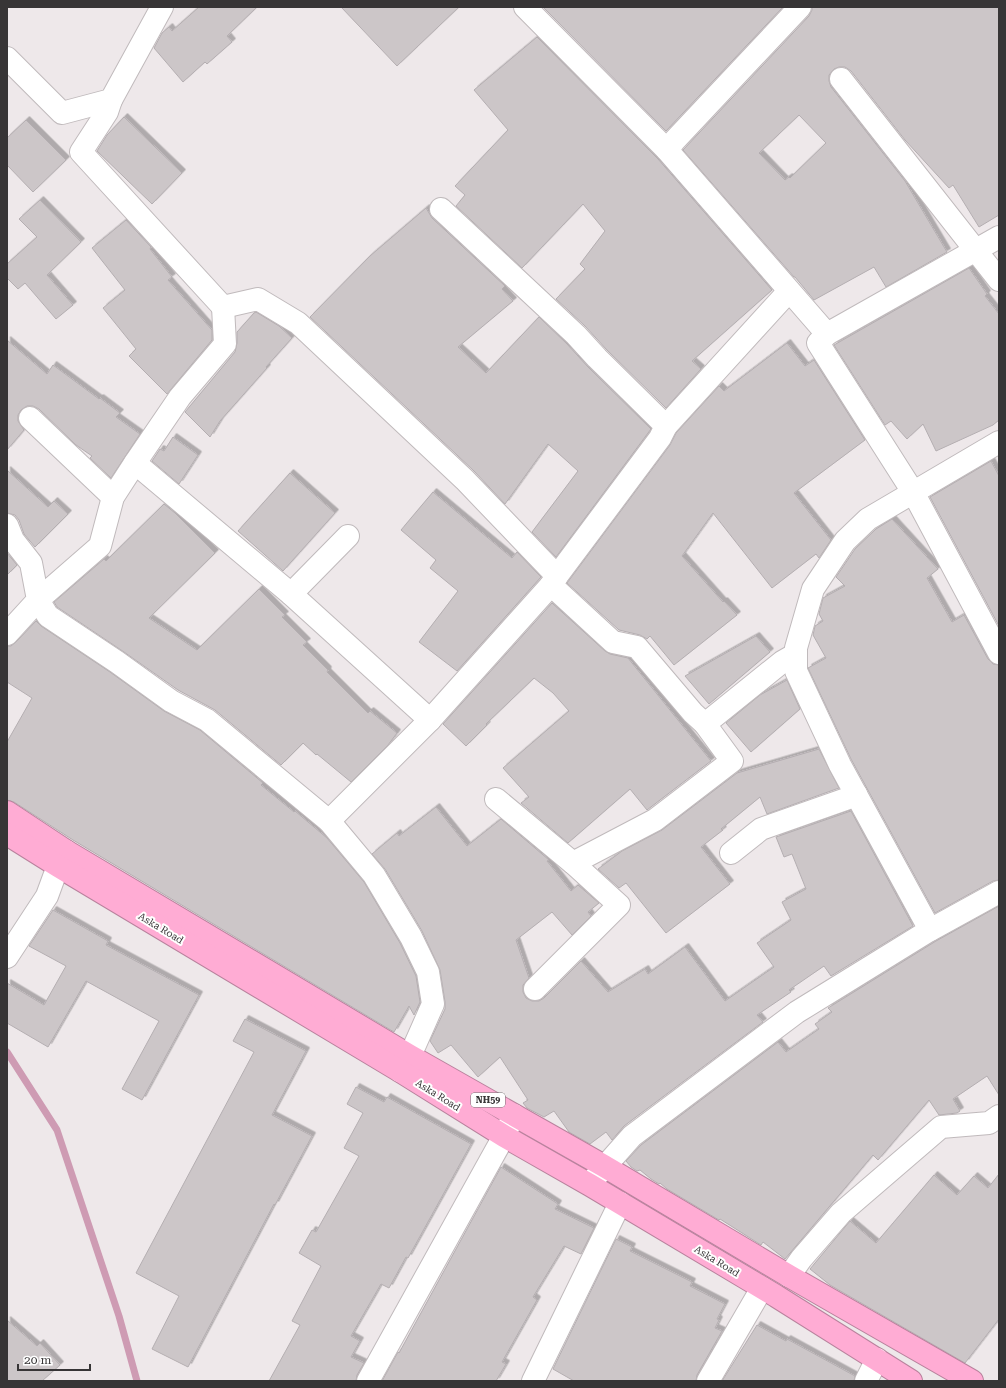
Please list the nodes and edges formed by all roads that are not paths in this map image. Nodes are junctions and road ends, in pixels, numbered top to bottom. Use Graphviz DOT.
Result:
graph roads {
  1 [pos="162,7"];
  2 [pos="525,7"];
  3 [pos="800,7"];
  4 [pos="7,58"];
  5 [pos="841,78"];
  6 [pos="111,100"];
  7 [pos="667,150"];
  8 [pos="441,209"];
  9 [pos="999,237"];
  10 [pos="977,250"];
  11 [pos="999,280"];
  12 [pos="789,291"];
  13 [pos="223,307"];
  14 [pos="827,334"];
  15 [pos="30,418"];
  16 [pos="666,426"];
  17 [pos="999,442"];
  18 [pos="134,463"];
  19 [pos="913,492"];
  20 [pos="113,497"];
  21 [pos="7,525"];
  22 [pos="348,536"];
  23 [pos="554,580"];
  24 [pos="291,594"];
  25 [pos="38,600"];
  26 [pos="7,634"];
  27 [pos="999,653"];
  28 [pos="796,654"];
  29 [pos="430,720"];
  30 [pos="705,724"];
  31 [pos="856,794"];
  32 [pos="496,799"];
  33 [pos="7,812"];
  34 [pos="329,821"];
  35 [pos="7,834"];
  36 [pos="731,853"];
  37 [pos="62,859"];
  38 [pos="573,863"];
  39 [pos="999,892"];
  40 [pos="930,930"];
  41 [pos="7,957"];
  42 [pos="535,989"];
  43 [pos="405,1063"];
  44 [pos="514,1115"];
  45 [pos="999,1116"];
  46 [pos="504,1136"];
  47 [pos="604,1166"];
  48 [pos="590,1185"];
  49 [pos="620,1203"];
  50 [pos="789,1276"];
  51 [pos="762,1288"];
  52 [pos="877,1359"];
  53 [pos="368,1381"];
  54 [pos="533,1381"];
  55 [pos="708,1381"];
  56 [pos="866,1381"];
  57 [pos="911,1381"];
  58 [pos="972,1381"];
  1 -- 6 [label="street"];
  2 -- 7 [label="street"];
  3 -- 7 [label="street"];
  4 -- 6 [label="street"];
  5 -- 10 [label="street"];
  6 -- 13 [label="street"];
  7 -- 12 [label="street"];
  8 -- 16 [label="street"];
  9 -- 10 [label="street"];
  10 -- 11 [label="street"];
  10 -- 14 [label="street"];
  12 -- 14 [label="street"];
  12 -- 16 [label="street"];
  13 -- 18 [label="street"];
  13 -- 23 [label="street"];
  14 -- 19 [label="street"];
  15 -- 20 [label="street"];
  16 -- 23 [label="street"];
  17 -- 19 [label="street"];
  18 -- 20 [label="street"];
  18 -- 24 [label="street"];
  19 -- 27 [label="street"];
  19 -- 28 [label="street"];
  20 -- 25 [label="street"];
  21 -- 25 [label="street"];
  22 -- 24 [label="street"];
  23 -- 29 [label="street"];
  23 -- 30 [label="street"];
  24 -- 29 [label="street"];
  25 -- 26 [label="street"];
  25 -- 34 [label="street"];
  28 -- 30 [label="street"];
  28 -- 31 [label="street"];
  29 -- 34 [label="street"];
  30 -- 38 [label="street"];
  31 -- 36 [label="street"];
  31 -- 40 [label="street"];
  32 -- 38 [label="street"];
  33 -- 37 [label="highway, NH59"];
  34 -- 43 [label="street"];
  35 -- 37 [label="highway, NH59"];
  37 -- 41 [label="street"];
  37 -- 43 [label="highway, NH59"];
  38 -- 42 [label="street"];
  39 -- 40 [label="street"];
  40 -- 47 [label="street"];
  43 -- 44 [label="highway, NH59"];
  43 -- 46 [label="highway, Aska Road / NH59"];
  44 -- 46 [label="street"];
  44 -- 47 [label="highway, NH59"];
  45 -- 50 [label="street"];
  46 -- 48 [label="highway, Aska Road / NH59"];
  46 -- 53 [label="street"];
  47 -- 48 [label="street"];
  47 -- 50 [label="highway, NH59"];
  48 -- 49 [label="highway, Aska Road / NH59"];
  49 -- 51 [label="highway, Aska Road / NH59"];
  49 -- 54 [label="street"];
  50 -- 58 [label="highway, NH59"];
  51 -- 52 [label="highway, Aska Road / NH59"];
  51 -- 55 [label="street"];
  52 -- 56 [label="street"];
  52 -- 57 [label="highway, Aska Road / NH59"];
}
